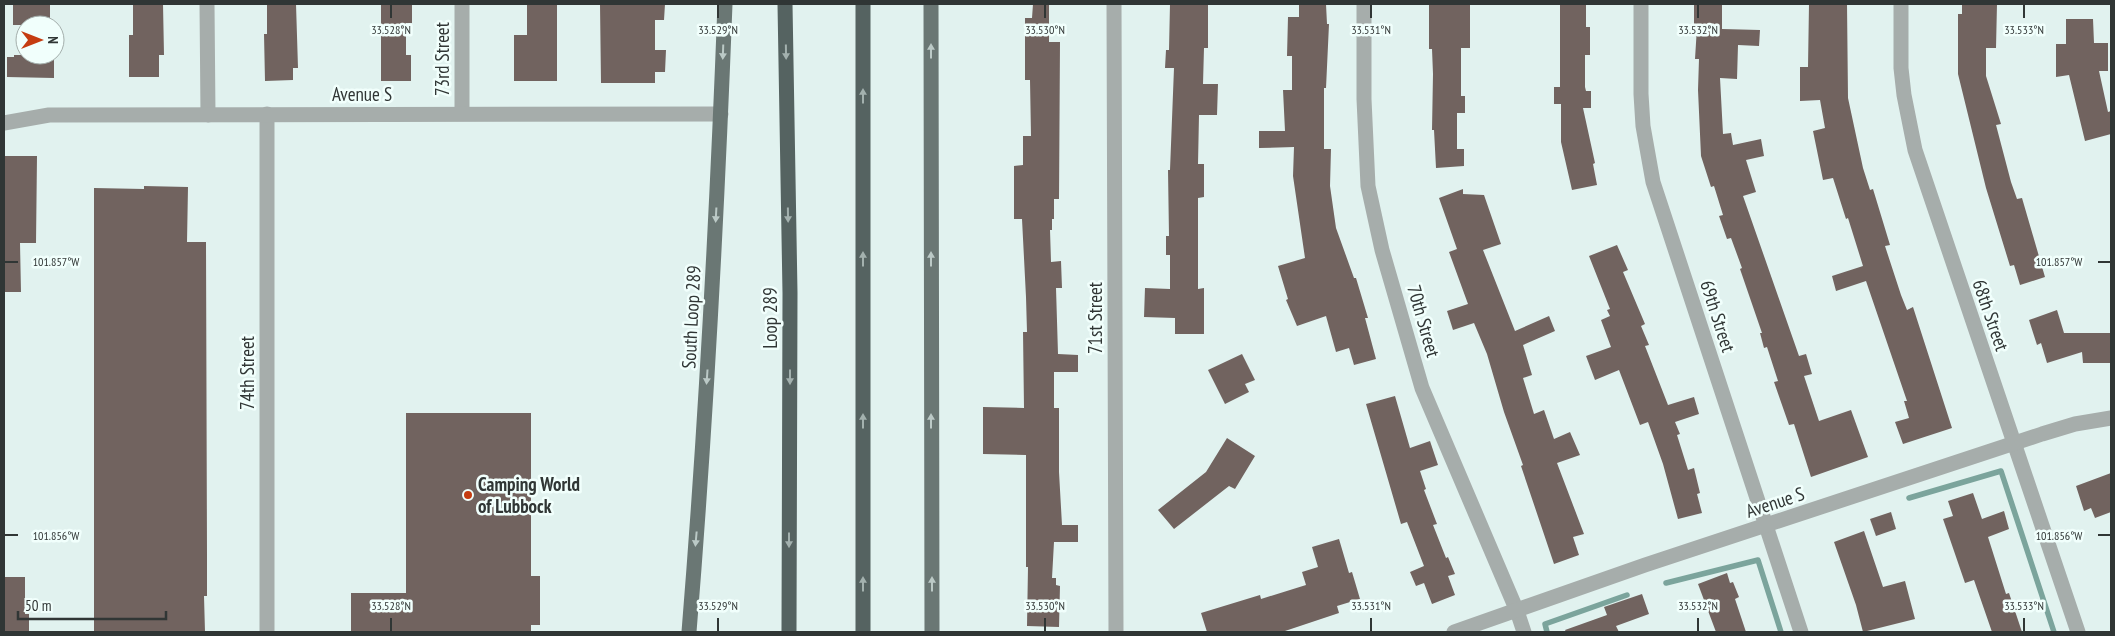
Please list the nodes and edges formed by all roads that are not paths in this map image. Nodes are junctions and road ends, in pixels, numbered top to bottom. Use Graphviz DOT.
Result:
graph roads {
  1 [pos="208,4"];
  2 [pos="462,4"];
  3 [pos="725,4"];
  4 [pos="786,4"];
  5 [pos="863,4"];
  6 [pos="931,4"];
  7 [pos="1114,4"];
  8 [pos="1364,4"];
  9 [pos="1641,4"];
  10 [pos="1901,4"];
  11 [pos="462,113"];
  12 [pos="208,114"];
  13 [pos="267,114"];
  14 [pos="721,114"];
  15 [pos="4,123"];
  16 [pos="2111,418"];
  17 [pos="2013,444"];
  18 [pos="1766,526"];
  19 [pos="1517,611"];
  20 [pos="267,632"];
  21 [pos="689,632"];
  22 [pos="789,632"];
  23 [pos="863,632"];
  24 [pos="932,632"];
  25 [pos="1116,632"];
  26 [pos="1454,632"];
  27 [pos="1524,632"];
  28 [pos="1801,632"];
  29 [pos="2078,632"];
  1 -- 12 [label="street"];
  2 -- 11 [label="street, 73rd Street"];
  3 -- 14 [label="main road, South Loop 289, one-way"];
  4 -- 22 [label="highway, Loop 289, one-way"];
  23 -- 5 [label="highway, one-way"];
  24 -- 6 [label="main road, one-way"];
  7 -- 25 [label="street, 71st Street"];
  8 -- 19 [label="street, 70th Street"];
  9 -- 18 [label="street, 69th Street"];
  10 -- 17 [label="street, 68th Street"];
  11 -- 13 [label="street, Avenue S"];
  11 -- 14 [label="street, Avenue S"];
  12 -- 13 [label="street, Avenue S"];
  12 -- 15 [label="street, Avenue S"];
  13 -- 20 [label="street, 74th Street"];
  14 -- 21 [label="main road, South Loop 289, one-way"];
  16 -- 17 [label="street, Avenue S"];
  17 -- 18 [label="street, Avenue S"];
  17 -- 29 [label="street, 68th Street"];
  18 -- 19 [label="street, Avenue S"];
  18 -- 28 [label="street, 69th Street"];
  19 -- 26 [label="street, Avenue S"];
  19 -- 27 [label="street, 70th Street"];
}
